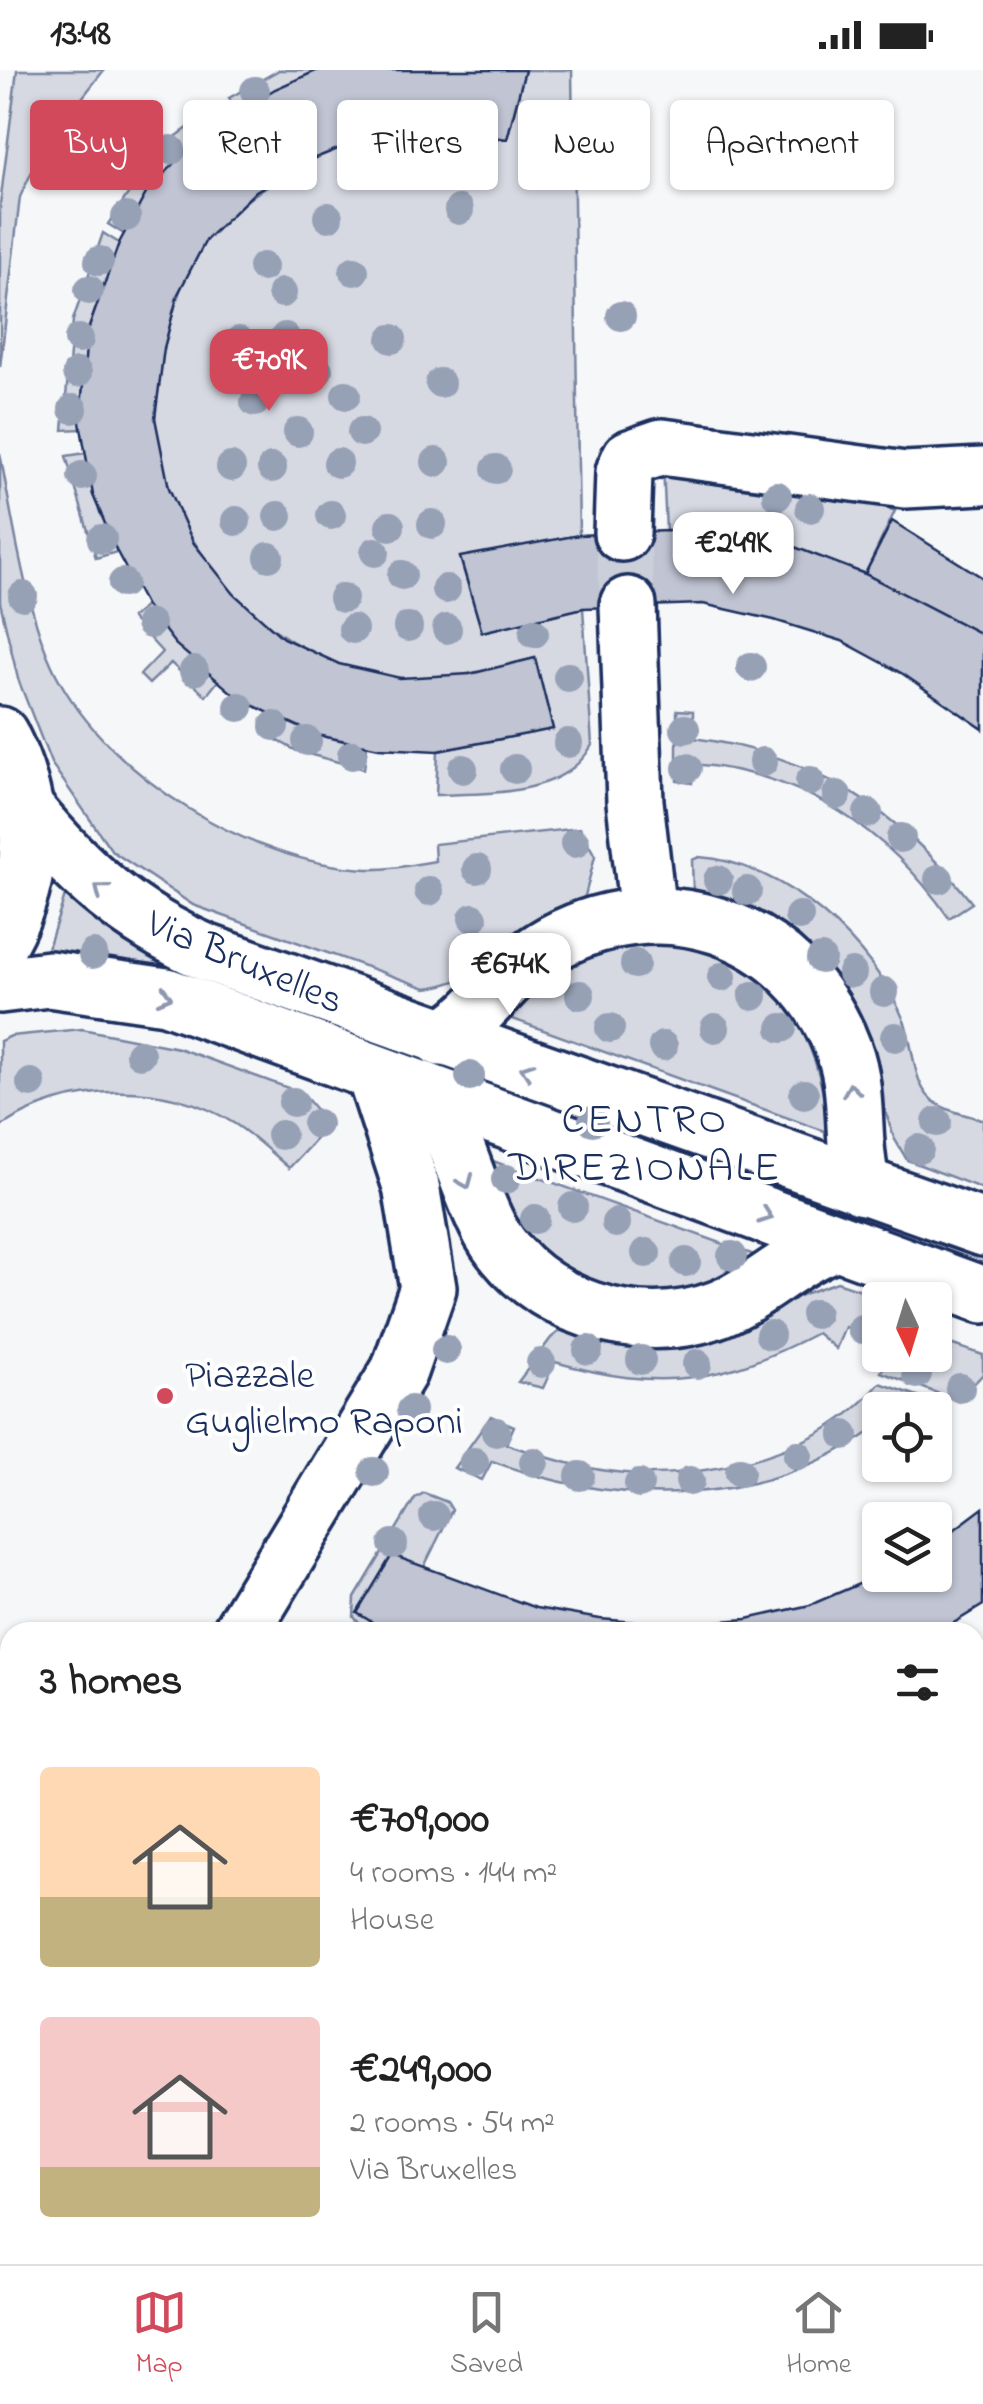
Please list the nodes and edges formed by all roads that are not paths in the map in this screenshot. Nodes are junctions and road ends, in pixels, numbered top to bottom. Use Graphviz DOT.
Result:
graph roads {
  1 [pos="983,476"];
  2 [pos="622,533"];
  3 [pos="628,605"];
  4 [pos="0,735"];
  5 [pos="28,812"];
  6 [pos="648,914"];
  7 [pos="0,941"];
  8 [pos="0,985"];
  9 [pos="441,1038"];
  10 [pos="374,1074"];
  11 [pos="428,1094"];
  12 [pos="864,1187"];
  13 [pos="983,1228"];
  14 [pos="837,1242"];
  15 [pos="983,1295"];
  16 [pos="247,1622"];
  1 -- 2 [label="street"];
  3 -- 6 [label="street"];
  4 -- 5 [label="street"];
  5 -- 7 [label="street"];
  9 -- 5 [label="street, Via Bruxelles, one-way"];
  6 -- 9 [label="street"];
  12 -- 6 [label="street, one-way"];
  8 -- 10 [label="street, Via Bruxelles, one-way"];
  12 -- 9 [label="street, Via Bruxelles, one-way"];
  10 -- 11 [label="street, Via Bruxelles"];
  10 -- 16 [label="street"];
  11 -- 14 [label="street, Via Bruxelles, one-way"];
  11 -- 14 [label="street, one-way"];
  12 -- 13 [label="street, Via Bruxelles"];
  14 -- 15 [label="street, Via Bruxelles"];
}
